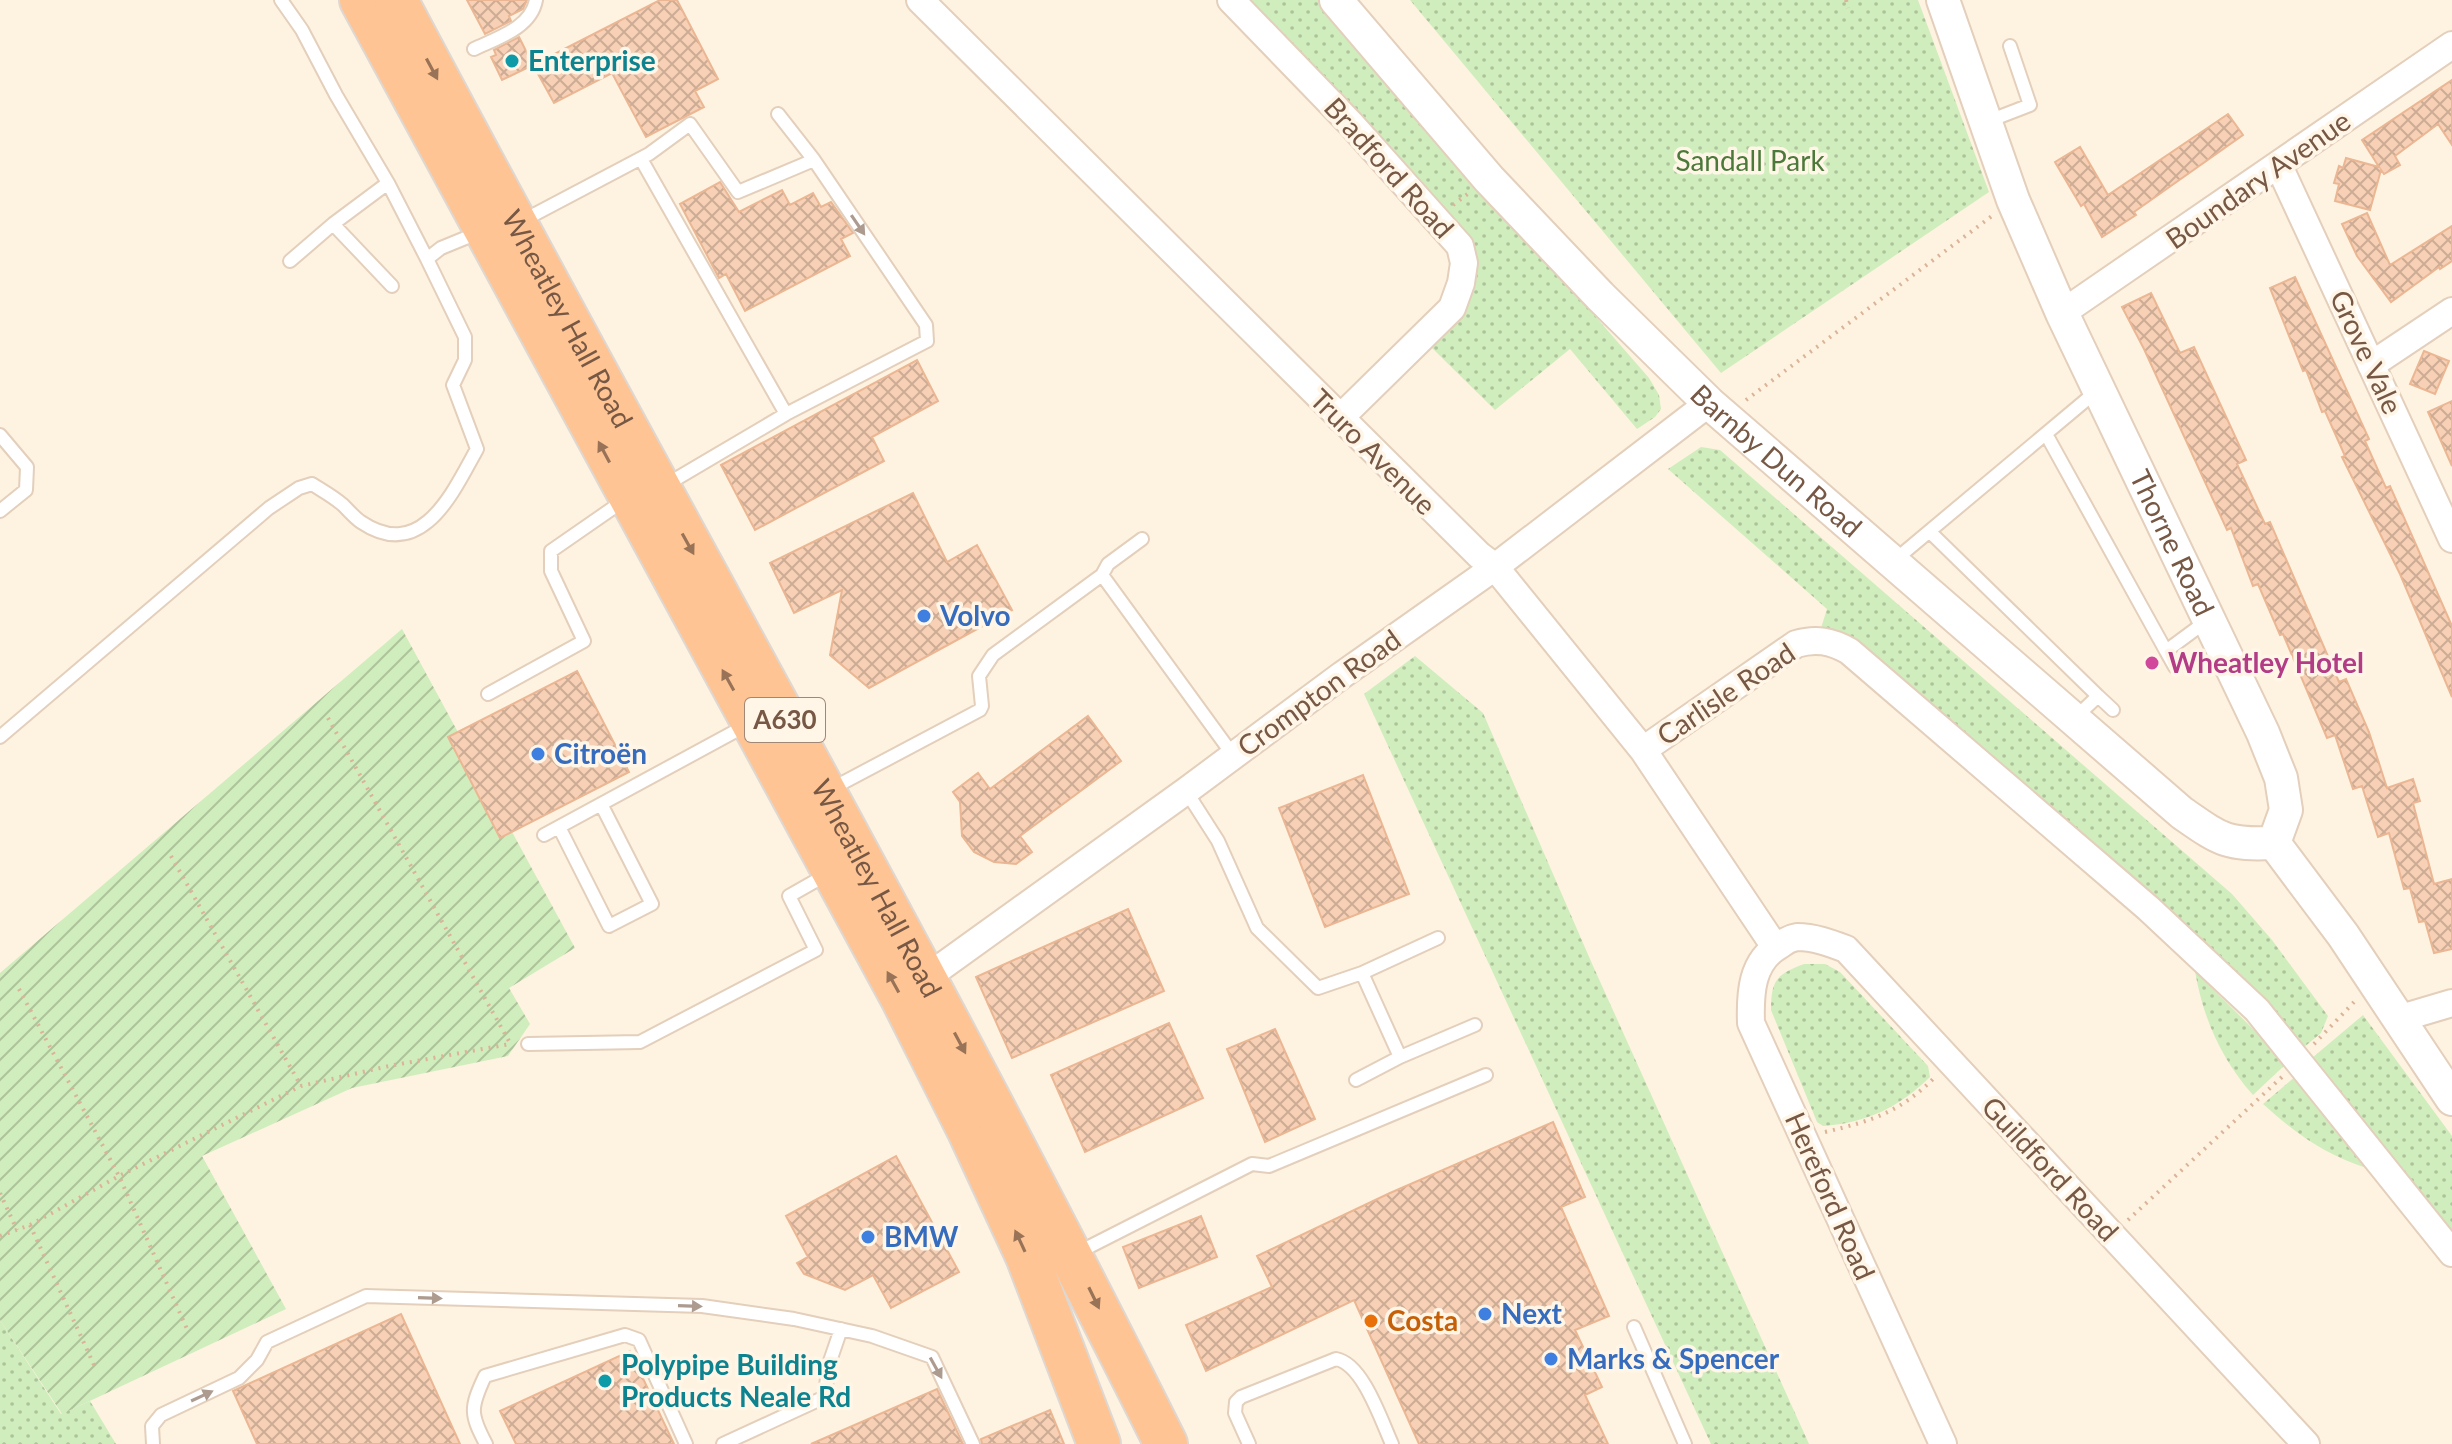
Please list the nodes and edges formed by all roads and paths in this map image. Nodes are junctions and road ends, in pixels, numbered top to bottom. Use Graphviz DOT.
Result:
graph roads {
  1 [pos="281,0"];
  2 [pos="361,0"];
  3 [pos="396,0"];
  4 [pos="536,0"];
  5 [pos="920,0"];
  6 [pos="1231,0"];
  7 [pos="1336,0"];
  8 [pos="1846,0"];
  9 [pos="1943,0"];
  10 [pos="1848,8"];
  11 [pos="2452,45"];
  12 [pos="2010,46"];
  13 [pos="474,49"];
  14 [pos="778,114"];
  15 [pos="1986,122"];
  16 [pos="641,159"];
  17 [pos="814,160"];
  18 [pos="2279,166"];
  19 [pos="1489,179"];
  20 [pos="388,183"];
  21 [pos="2013,200"];
  22 [pos="1435,218"];
  23 [pos="333,224"];
  24 [pos="500,227"];
  25 [pos="427,259"];
  26 [pos="290,261"];
  27 [pos="392,286"];
  28 [pos="2452,311"];
  29 [pos="2062,313"];
  30 [pos="2371,365"];
  31 [pos="2098,390"];
  32 [pos="1717,410"];
  33 [pos="786,414"];
  34 [pos="1340,418"];
  35 [pos="2046,434"];
  36 [pos="0,435"];
  37 [pos="644,493"];
  38 [pos="0,511"];
  39 [pos="1930,532"];
  40 [pos="1142,539"];
  41 [pos="2452,539"];
  42 [pos="1893,562"];
  43 [pos="1495,567"];
  44 [pos="1102,575"];
  45 [pos="2208,620"];
  46 [pos="2166,651"];
  47 [pos="2175,667"];
  48 [pos="488,694"];
  49 [pos="2098,696"];
  50 [pos="2113,710"];
  51 [pos="328,718"];
  52 [pos="2074,719"];
  53 [pos="751,722"];
  54 [pos="0,737"];
  55 [pos="1643,750"];
  56 [pos="1233,755"];
  57 [pos="1186,791"];
  58 [pos="824,793"];
  59 [pos="601,804"];
  60 [pos="559,827"];
  61 [pos="544,835"];
  62 [pos="2274,843"];
  63 [pos="171,856"];
  64 [pos="832,871"];
  65 [pos="1438,938"];
  66 [pos="1775,947"];
  67 [pos="1362,973"];
  68 [pos="926,978"];
  69 [pos="2373,982"];
  70 [pos="19,989"];
  71 [pos="2452,1003"];
  72 [pos="2398,1019"];
  73 [pos="1475,1025"];
  74 [pos="510,1044"];
  75 [pos="528,1044"];
  76 [pos="1400,1057"];
  77 [pos="1951,1061"];
  78 [pos="2298,1061"];
  79 [pos="1486,1075"];
  80 [pos="1356,1080"];
  81 [pos="301,1086"];
  82 [pos="2452,1099"];
  83 [pos="1803,1136"];
  84 [pos="119,1176"];
  85 [pos="0,1193"];
  86 [pos="30,1225"];
  87 [pos="17,1230"];
  88 [pos="2112,1235"];
  89 [pos="0,1236"];
  90 [pos="2452,1253"];
  91 [pos="1072,1255"];
  92 [pos="1634,1327"];
  93 [pos="187,1329"];
  94 [pos="841,1329"];
  95 [pos="94,1365"];
  96 [pos="153,1444"];
  97 [pos="486,1444"];
  98 [pos="686,1444"];
  99 [pos="723,1444"];
  100 [pos="973,1444"];
  101 [pos="1099,1444"];
  102 [pos="1166,1444"];
  103 [pos="1249,1444"];
  104 [pos="1392,1444"];
  105 [pos="1685,1444"];
  106 [pos="1943,1444"];
  107 [pos="2306,1444"];
  1 -- 20 [label="lane"];
  2 -- 24 [label="highway, Wheatley Hall Road / A630"];
  3 -- 24 [label="highway, Wheatley Hall Road / A630, one-way"];
  4 -- 13 [label="lane"];
  5 -- 34 [label="street, Truro Avenue"];
  6 -- 22 [label="street, Bradford Road"];
  7 -- 19 [label="street, Barnby Dun Road"];
  8 -- 10 [label="path"];
  9 -- 15 [label="street, Thorne Road"];
  11 -- 18 [label="street, Boundary Avenue"];
  12 -- 15 [label="lane"];
  14 -- 17 [label="lane"];
  15 -- 21 [label="street, Thorne Road"];
  16 -- 17 [label="lane"];
  16 -- 24 [label="lane"];
  16 -- 33 [label="lane"];
  17 -- 33 [label="lane, one-way"];
  18 -- 29 [label="street, Boundary Avenue"];
  18 -- 30 [label="street, Grove Vale"];
  19 -- 22 [label="path"];
  19 -- 32 [label="street, Barnby Dun Road"];
  20 -- 23 [label="lane"];
  20 -- 25 [label="lane"];
  21 -- 29 [label="street, Thorne Road"];
  21 -- 32 [label="path"];
  22 -- 34 [label="street, Bradford Road"];
  23 -- 26 [label="lane"];
  23 -- 27 [label="lane"];
  24 -- 25 [label="lane"];
  24 -- 37 [label="highway, Wheatley Hall Road / A630"];
  25 -- 54 [label="lane"];
  28 -- 30 [label="street"];
  29 -- 31 [label="street, Thorne Road"];
  30 -- 41 [label="street, Grove Vale"];
  31 -- 35 [label="lane"];
  31 -- 45 [label="street, Thorne Road"];
  32 -- 42 [label="street, Barnby Dun Road"];
  32 -- 43 [label="street, Crompton Road"];
  33 -- 37 [label="lane"];
  34 -- 43 [label="street, Truro Avenue"];
  35 -- 39 [label="lane"];
  35 -- 46 [label="lane"];
  36 -- 38 [label="lane"];
  37 -- 48 [label="lane"];
  53 -- 37 [label="highway, Wheatley Hall Road / A630, one-way"];
  37 -- 58 [label="highway, Wheatley Hall Road / A630, one-way"];
  39 -- 42 [label="lane"];
  39 -- 49 [label="lane"];
  40 -- 44 [label="lane"];
  42 -- 52 [label="street, Barnby Dun Road"];
  43 -- 55 [label="street, Truro Avenue"];
  43 -- 56 [label="street, Crompton Road"];
  44 -- 56 [label="lane"];
  44 -- 58 [label="lane"];
  45 -- 46 [label="lane"];
  45 -- 62 [label="street, Thorne Road"];
  46 -- 47 [label="lane"];
  49 -- 50 [label="lane"];
  49 -- 52 [label="lane"];
  51 -- 74 [label="path"];
  52 -- 62 [label="street, Barnby Dun Road"];
  53 -- 59 [label="lane"];
  53 -- 64 [label="highway, Wheatley Hall Road / A630"];
  55 -- 66 [label="street, Truro Avenue"];
  55 -- 78 [label="street, Carlisle Road"];
  56 -- 57 [label="street, Crompton Road"];
  57 -- 67 [label="lane"];
  57 -- 68 [label="street, Crompton Road"];
  58 -- 68 [label="highway, Wheatley Hall Road / A630"];
  59 -- 60 [label="lane"];
  59 -- 60 [label="lane"];
  60 -- 61 [label="lane"];
  62 -- 69 [label="street"];
  63 -- 81 [label="path"];
  64 -- 75 [label="lane"];
  101 -- 64 [label="highway, Wheatley Hall Road / A630, one-way"];
  65 -- 67 [label="lane"];
  66 -- 77 [label="street, Guildford Road"];
  66 -- 83 [label="street, Hereford Road"];
  67 -- 76 [label="lane"];
  68 -- 91 [label="highway, Wheatley Hall Road / A630, one-way"];
  69 -- 72 [label="street"];
  69 -- 78 [label="path"];
  70 -- 84 [label="path"];
  71 -- 72 [label="street"];
  72 -- 82 [label="street"];
  73 -- 76 [label="lane"];
  74 -- 75 [label="path"];
  74 -- 81 [label="path"];
  76 -- 80 [label="lane"];
  77 -- 83 [label="path"];
  77 -- 88 [label="street, Guildford Road"];
  78 -- 88 [label="path"];
  78 -- 90 [label="street"];
  79 -- 91 [label="lane"];
  81 -- 84 [label="path"];
  83 -- 106 [label="street, Hereford Road"];
  84 -- 86 [label="path"];
  84 -- 93 [label="path"];
  85 -- 87 [label="path"];
  86 -- 87 [label="path"];
  86 -- 95 [label="path"];
  87 -- 89 [label="path"];
  88 -- 107 [label="street, Guildford Road"];
  91 -- 102 [label="highway, Wheatley Hall Road / A630, one-way"];
  92 -- 105 [label="lane"];
  96 -- 94 [label="lane, one-way"];
  94 -- 99 [label="lane"];
  94 -- 100 [label="lane, one-way"];
  97 -- 98 [label="lane"];
  103 -- 104 [label="lane"];
}
